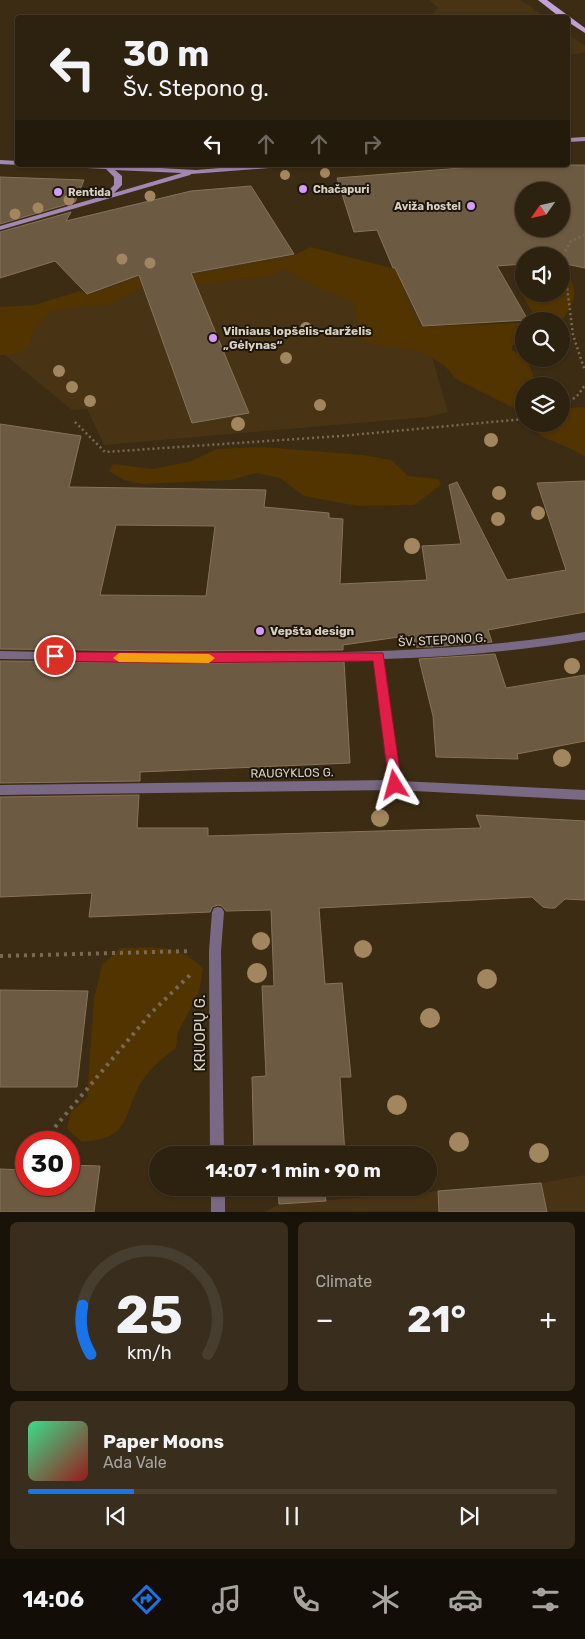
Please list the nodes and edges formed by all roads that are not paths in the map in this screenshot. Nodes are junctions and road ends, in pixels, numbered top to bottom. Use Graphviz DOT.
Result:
graph roads {
  1 [pos="542,0"];
  2 [pos="563,15"];
  3 [pos="570,20"];
  4 [pos="585,31"];
  5 [pos="585,139"];
  6 [pos="570,140"];
  7 [pos="0,162"];
  8 [pos="15,163"];
  9 [pos="108,167"];
  10 [pos="257,167"];
  11 [pos="196,172"];
  12 [pos="106,196"];
  13 [pos="0,228"];
  14 [pos="585,636"];
  15 [pos="0,656"];
  16 [pos="378,656"];
  17 [pos="395,785"];
  18 [pos="0,790"];
  19 [pos="585,795"];
  20 [pos="218,912"];
  21 [pos="217,1146"];
  22 [pos="218,1196"];
  23 [pos="218,1212"];
  1 -- 2 [label="main road"];
  3 -- 4 [label="main road"];
  5 -- 6 [label="main road"];
  7 -- 8 [label="main road"];
  9 -- 11 [label="main road"];
  9 -- 12 [label="main road"];
  10 -- 11 [label="main road"];
  11 -- 12 [label="main road"];
  12 -- 13 [label="main road"];
  14 -- 16 [label="street, ŠV. STEPONO G."];
  15 -- 16 [label="street, ŠV. STEPONO G."];
  16 -- 17 [label="street"];
  17 -- 18 [label="street, RAUGYKLOS G."];
  17 -- 19 [label="street, RAUGYKLOS G."];
  20 -- 21 [label="street, KRUOPŲ G."];
  22 -- 23 [label="street"];
}
